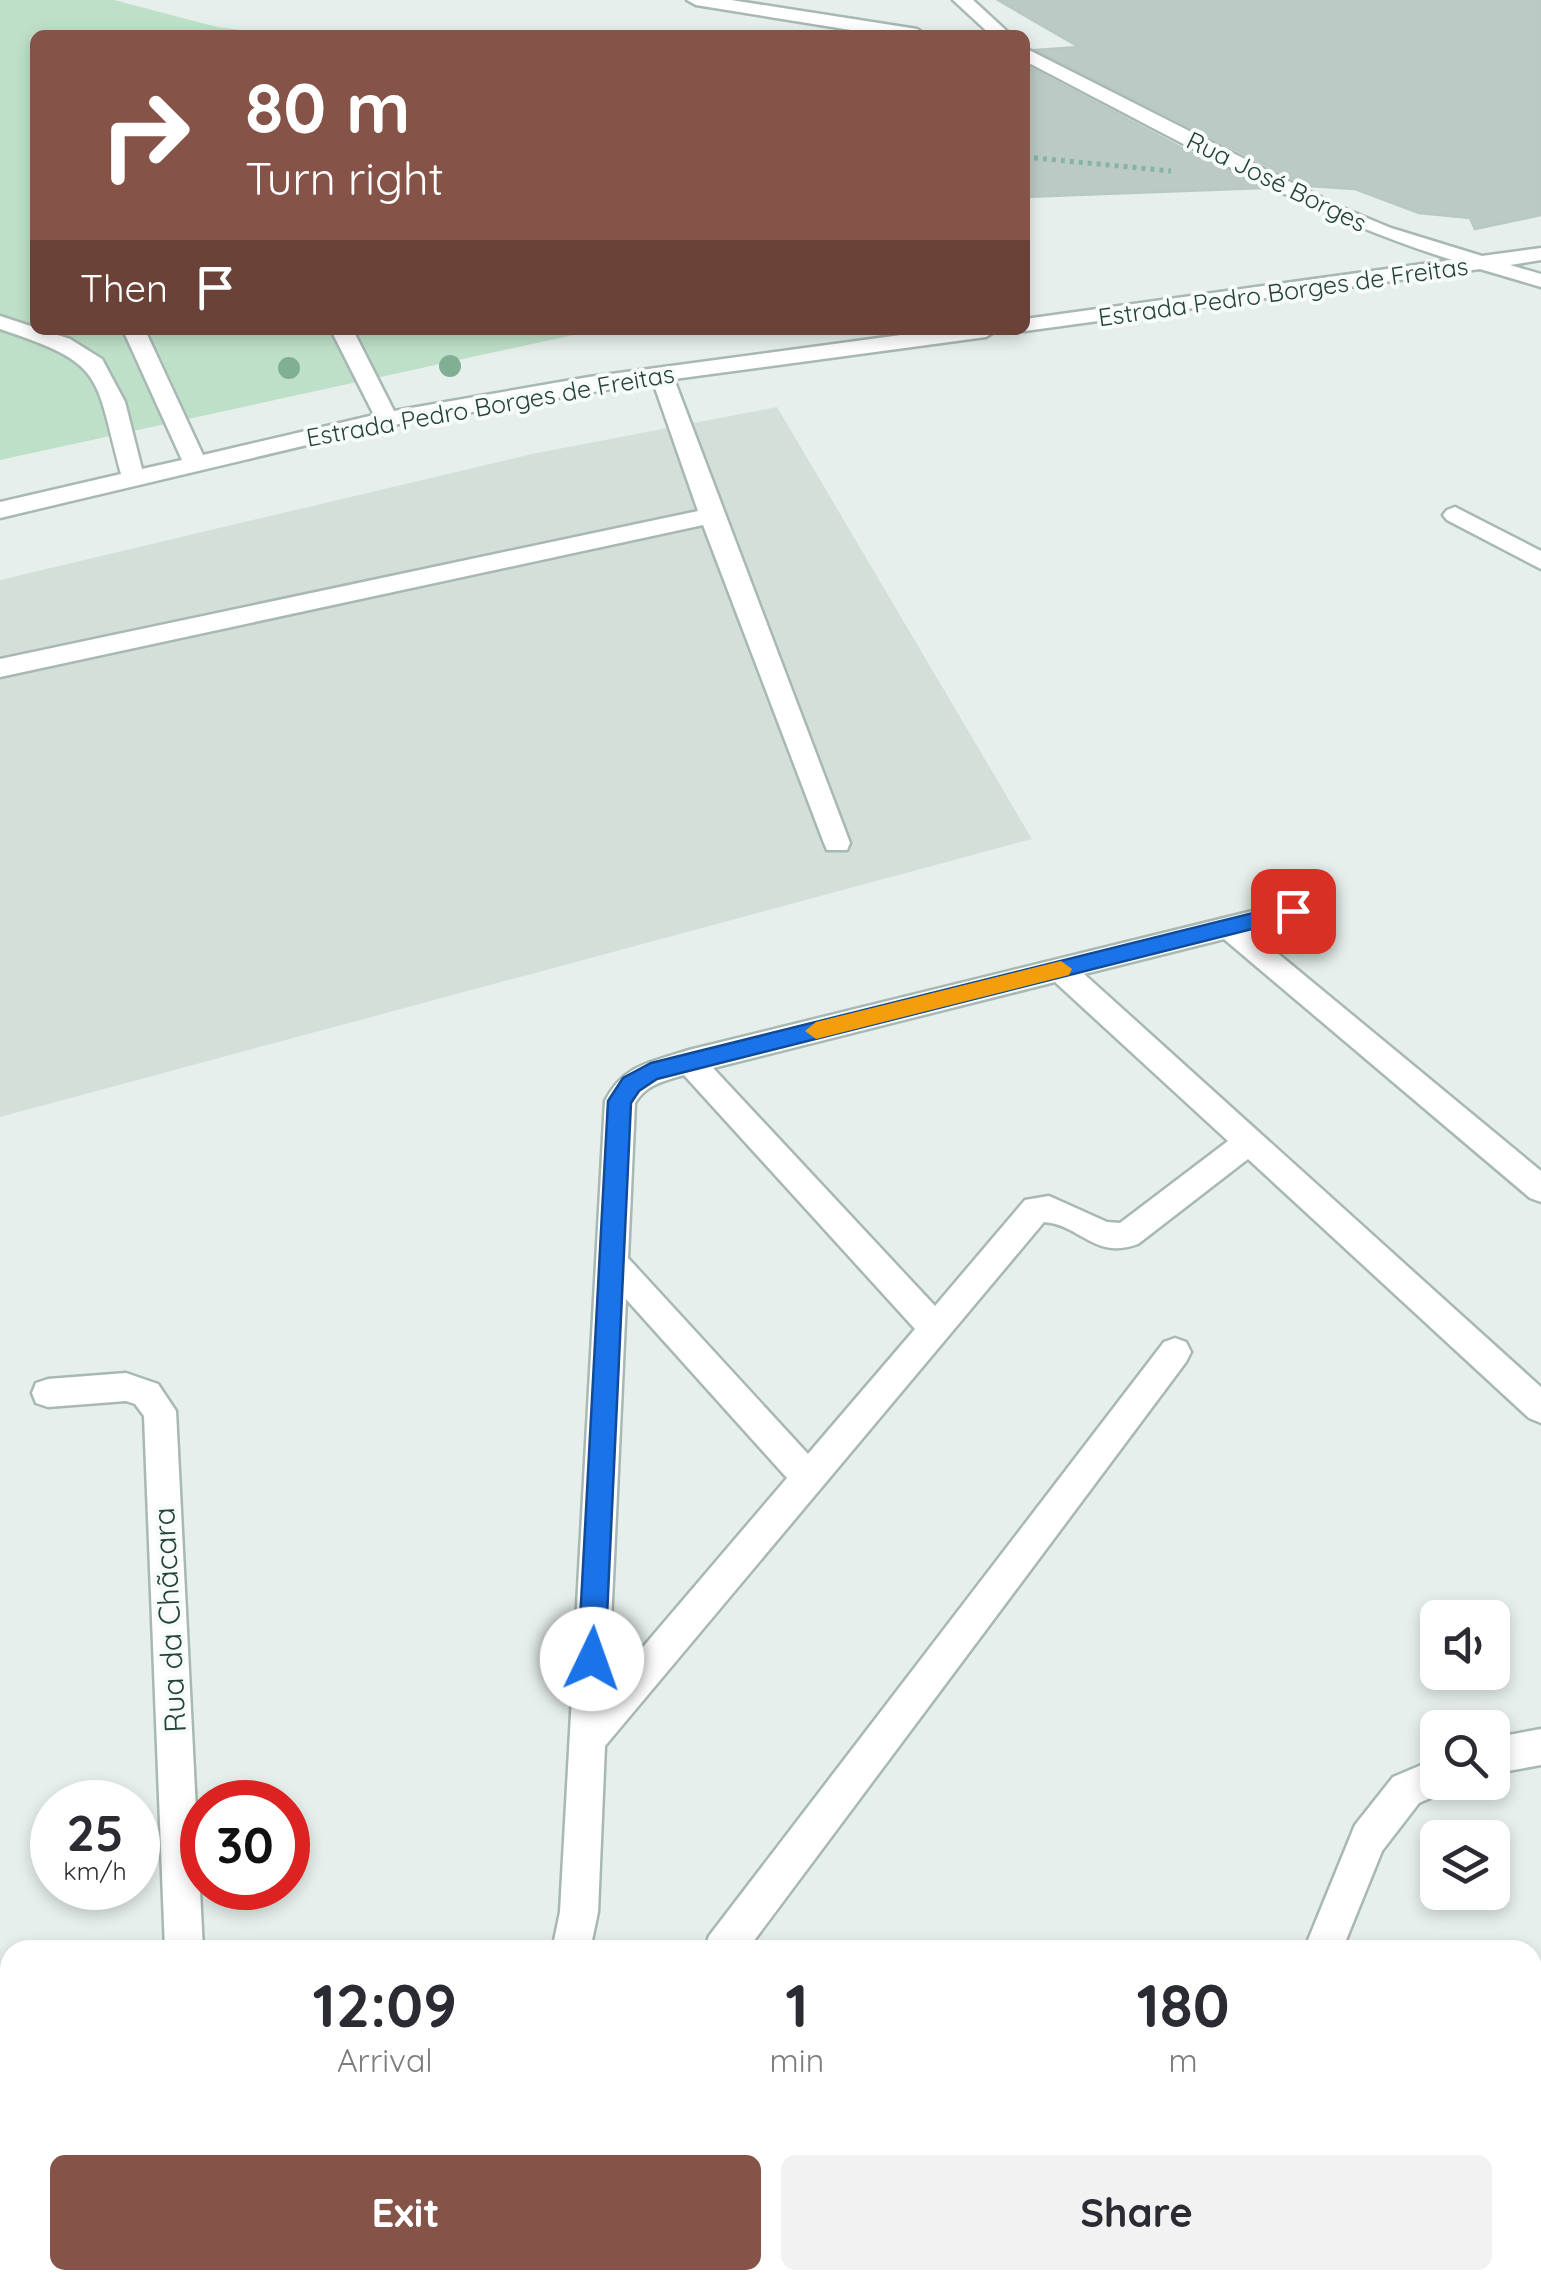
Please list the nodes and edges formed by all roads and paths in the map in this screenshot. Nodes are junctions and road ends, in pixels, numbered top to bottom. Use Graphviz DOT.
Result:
graph roads {
  1 [pos="696,0"];
  2 [pos="962,0"];
  3 [pos="885,30"];
  4 [pos="996,30"];
  5 [pos="1030,57"];
  6 [pos="1030,157"];
  7 [pos="1252,171"];
  8 [pos="1541,254"];
  9 [pos="1484,264"];
  10 [pos="1541,281"];
  11 [pos="0,322"];
  12 [pos="1030,324"];
  13 [pos="30,333"];
  14 [pos="34,335"];
  15 [pos="136,335"];
  16 [pos="345,335"];
  17 [pos="949,335"];
  18 [pos="661,374"];
  19 [pos="387,419"];
  20 [pos="195,463"];
  21 [pos="133,477"];
  22 [pos="0,510"];
  23 [pos="1455,515"];
  24 [pos="711,516"];
  25 [pos="1541,561"];
  26 [pos="0,668"];
  27 [pos="837,843"];
  28 [pos="1293,911"];
  29 [pos="1228,927"];
  30 [pos="1060,969"];
  31 [pos="689,1062"];
  32 [pos="1248,1142"];
  33 [pos="1541,1189"];
  34 [pos="611,1260"];
  35 [pos="934,1327"];
  36 [pos="1175,1352"];
  37 [pos="48,1392"];
  38 [pos="1541,1408"];
  39 [pos="808,1477"];
  40 [pos="588,1738"];
  41 [pos="1541,1747"];
  42 [pos="1510,1753"];
  43 [pos="1420,1784"];
  44 [pos="184,1940"];
  45 [pos="575,1940"];
  46 [pos="731,1940"];
  47 [pos="1327,1940"];
  1 -- 3 [label="street"];
  2 -- 4 [label="street"];
  5 -- 7 [label="street, Rua José Borges"];
  6 -- 7 [label="path"];
  7 -- 9 [label="street, Rua José Borges"];
  8 -- 9 [label="street, Estrada Pedro Borges de Freitas"];
  9 -- 10 [label="street, Rua José Borges"];
  9 -- 12 [label="street, Estrada Pedro Borges de Freitas"];
  11 -- 13 [label="street"];
  14 -- 21 [label="street"];
  15 -- 20 [label="street"];
  16 -- 19 [label="street"];
  17 -- 18 [label="street, Estrada Pedro Borges de Freitas"];
  18 -- 19 [label="street, Estrada Pedro Borges de Freitas"];
  18 -- 24 [label="street"];
  19 -- 20 [label="street, Estrada Pedro Borges de Freitas"];
  20 -- 21 [label="street, Estrada Pedro Borges de Freitas"];
  21 -- 22 [label="street, Estrada Pedro Borges de Freitas"];
  23 -- 25 [label="street"];
  24 -- 26 [label="street"];
  24 -- 27 [label="street"];
  28 -- 29 [label="street"];
  29 -- 30 [label="street"];
  29 -- 33 [label="street"];
  30 -- 31 [label="street"];
  30 -- 32 [label="street"];
  31 -- 34 [label="street"];
  31 -- 35 [label="street"];
  32 -- 35 [label="street"];
  32 -- 38 [label="street"];
  34 -- 39 [label="street"];
  34 -- 40 [label="street"];
  35 -- 39 [label="street"];
  36 -- 46 [label="street"];
  37 -- 44 [label="street, Rua da Chãcara"];
  39 -- 40 [label="street"];
  40 -- 45 [label="street"];
  41 -- 42 [label="street"];
  43 -- 47 [label="street"];
}
